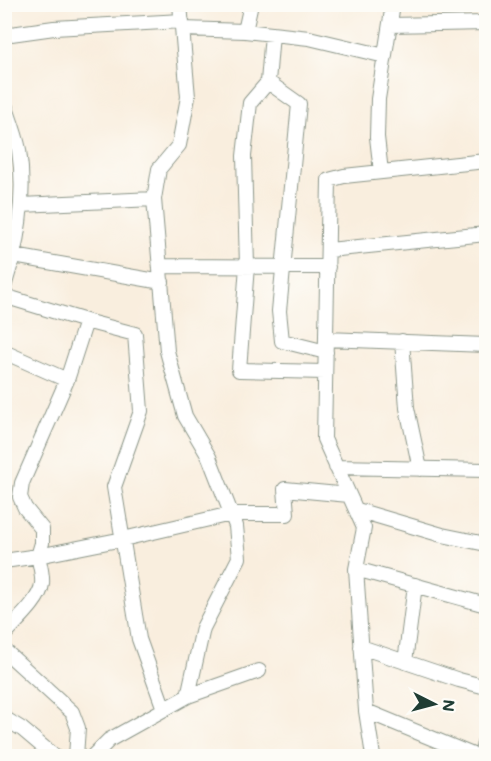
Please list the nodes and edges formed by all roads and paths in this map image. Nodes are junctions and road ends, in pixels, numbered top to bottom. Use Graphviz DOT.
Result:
graph roads {
  1 [pos="180,4"];
  2 [pos="251,4"];
  3 [pos="393,4"];
  4 [pos="486,23"];
  5 [pos="182,25"];
  6 [pos="390,25"];
  7 [pos="244,32"];
  8 [pos="272,34"];
  9 [pos="4,35"];
  10 [pos="386,56"];
  11 [pos="268,82"];
  12 [pos="4,102"];
  13 [pos="486,160"];
  14 [pos="381,172"];
  15 [pos="154,199"];
  16 [pos="21,205"];
  17 [pos="486,234"];
  18 [pos="329,250"];
  19 [pos="9,254"];
  20 [pos="160,266"];
  21 [pos="247,266"];
  22 [pos="283,266"];
  23 [pos="328,267"];
  24 [pos="162,282"];
  25 [pos="4,287"];
  26 [pos="4,296"];
  27 [pos="86,321"];
  28 [pos="402,341"];
  29 [pos="486,345"];
  30 [pos="326,346"];
  31 [pos="4,352"];
  32 [pos="325,372"];
  33 [pos="67,380"];
  34 [pos="336,467"];
  35 [pos="420,469"];
  36 [pos="486,470"];
  37 [pos="349,495"];
  38 [pos="357,510"];
  39 [pos="231,514"];
  40 [pos="123,539"];
  41 [pos="486,544"];
  42 [pos="39,556"];
  43 [pos="4,561"];
  44 [pos="356,569"];
  45 [pos="415,585"];
  46 [pos="486,605"];
  47 [pos="4,635"];
  48 [pos="361,647"];
  49 [pos="4,650"];
  50 [pos="405,662"];
  51 [pos="259,671"];
  52 [pos="486,687"];
  53 [pos="188,696"];
  54 [pos="164,710"];
  55 [pos="366,711"];
  56 [pos="4,718"];
  57 [pos="486,735"];
  58 [pos="54,756"];
  59 [pos="76,756"];
  60 [pos="93,756"];
  61 [pos="373,756"];
  62 [pos="475,756"];
  63 [pos="481,756"];
  1 -- 5 [label="street"];
  2 -- 7 [label="street"];
  3 -- 6 [label="street"];
  4 -- 6 [label="street"];
  5 -- 7 [label="street"];
  5 -- 9 [label="street"];
  5 -- 15 [label="street"];
  6 -- 10 [label="street"];
  7 -- 8 [label="street"];
  8 -- 10 [label="street"];
  8 -- 11 [label="street"];
  10 -- 14 [label="street"];
  11 -- 21 [label="street"];
  11 -- 22 [label="street"];
  12 -- 16 [label="street"];
  13 -- 14 [label="street"];
  14 -- 18 [label="street"];
  15 -- 16 [label="street"];
  15 -- 20 [label="street"];
  16 -- 19 [label="street"];
  17 -- 18 [label="street"];
  18 -- 23 [label="street"];
  19 -- 24 [label="street"];
  19 -- 25 [label="street"];
  20 -- 21 [label="street"];
  20 -- 24 [label="street"];
  21 -- 22 [label="street"];
  21 -- 32 [label="street"];
  22 -- 23 [label="street"];
  22 -- 30 [label="street"];
  23 -- 30 [label="street"];
  24 -- 39 [label="street"];
  26 -- 27 [label="street"];
  27 -- 33 [label="street"];
  27 -- 40 [label="street"];
  28 -- 29 [label="street"];
  28 -- 30 [label="street"];
  28 -- 35 [label="street"];
  30 -- 32 [label="street"];
  31 -- 33 [label="street"];
  32 -- 34 [label="street"];
  33 -- 42 [label="street"];
  34 -- 35 [label="street"];
  34 -- 37 [label="street"];
  35 -- 36 [label="street"];
  37 -- 38 [label="street"];
  37 -- 39 [label="street"];
  38 -- 41 [label="street"];
  38 -- 44 [label="street"];
  39 -- 40 [label="street"];
  39 -- 53 [label="street"];
  40 -- 42 [label="street"];
  40 -- 54 [label="street"];
  42 -- 43 [label="street"];
  42 -- 47 [label="street"];
  44 -- 45 [label="street"];
  44 -- 48 [label="street"];
  45 -- 46 [label="street"];
  45 -- 50 [label="street"];
  48 -- 50 [label="street"];
  48 -- 55 [label="street"];
  49 -- 59 [label="street"];
  50 -- 52 [label="street"];
  51 -- 53 [label="street"];
  53 -- 54 [label="street"];
  54 -- 60 [label="street"];
  55 -- 61 [label="street"];
  55 -- 62 [label="street"];
  56 -- 58 [label="street"];
  57 -- 63 [label="street"];
}
